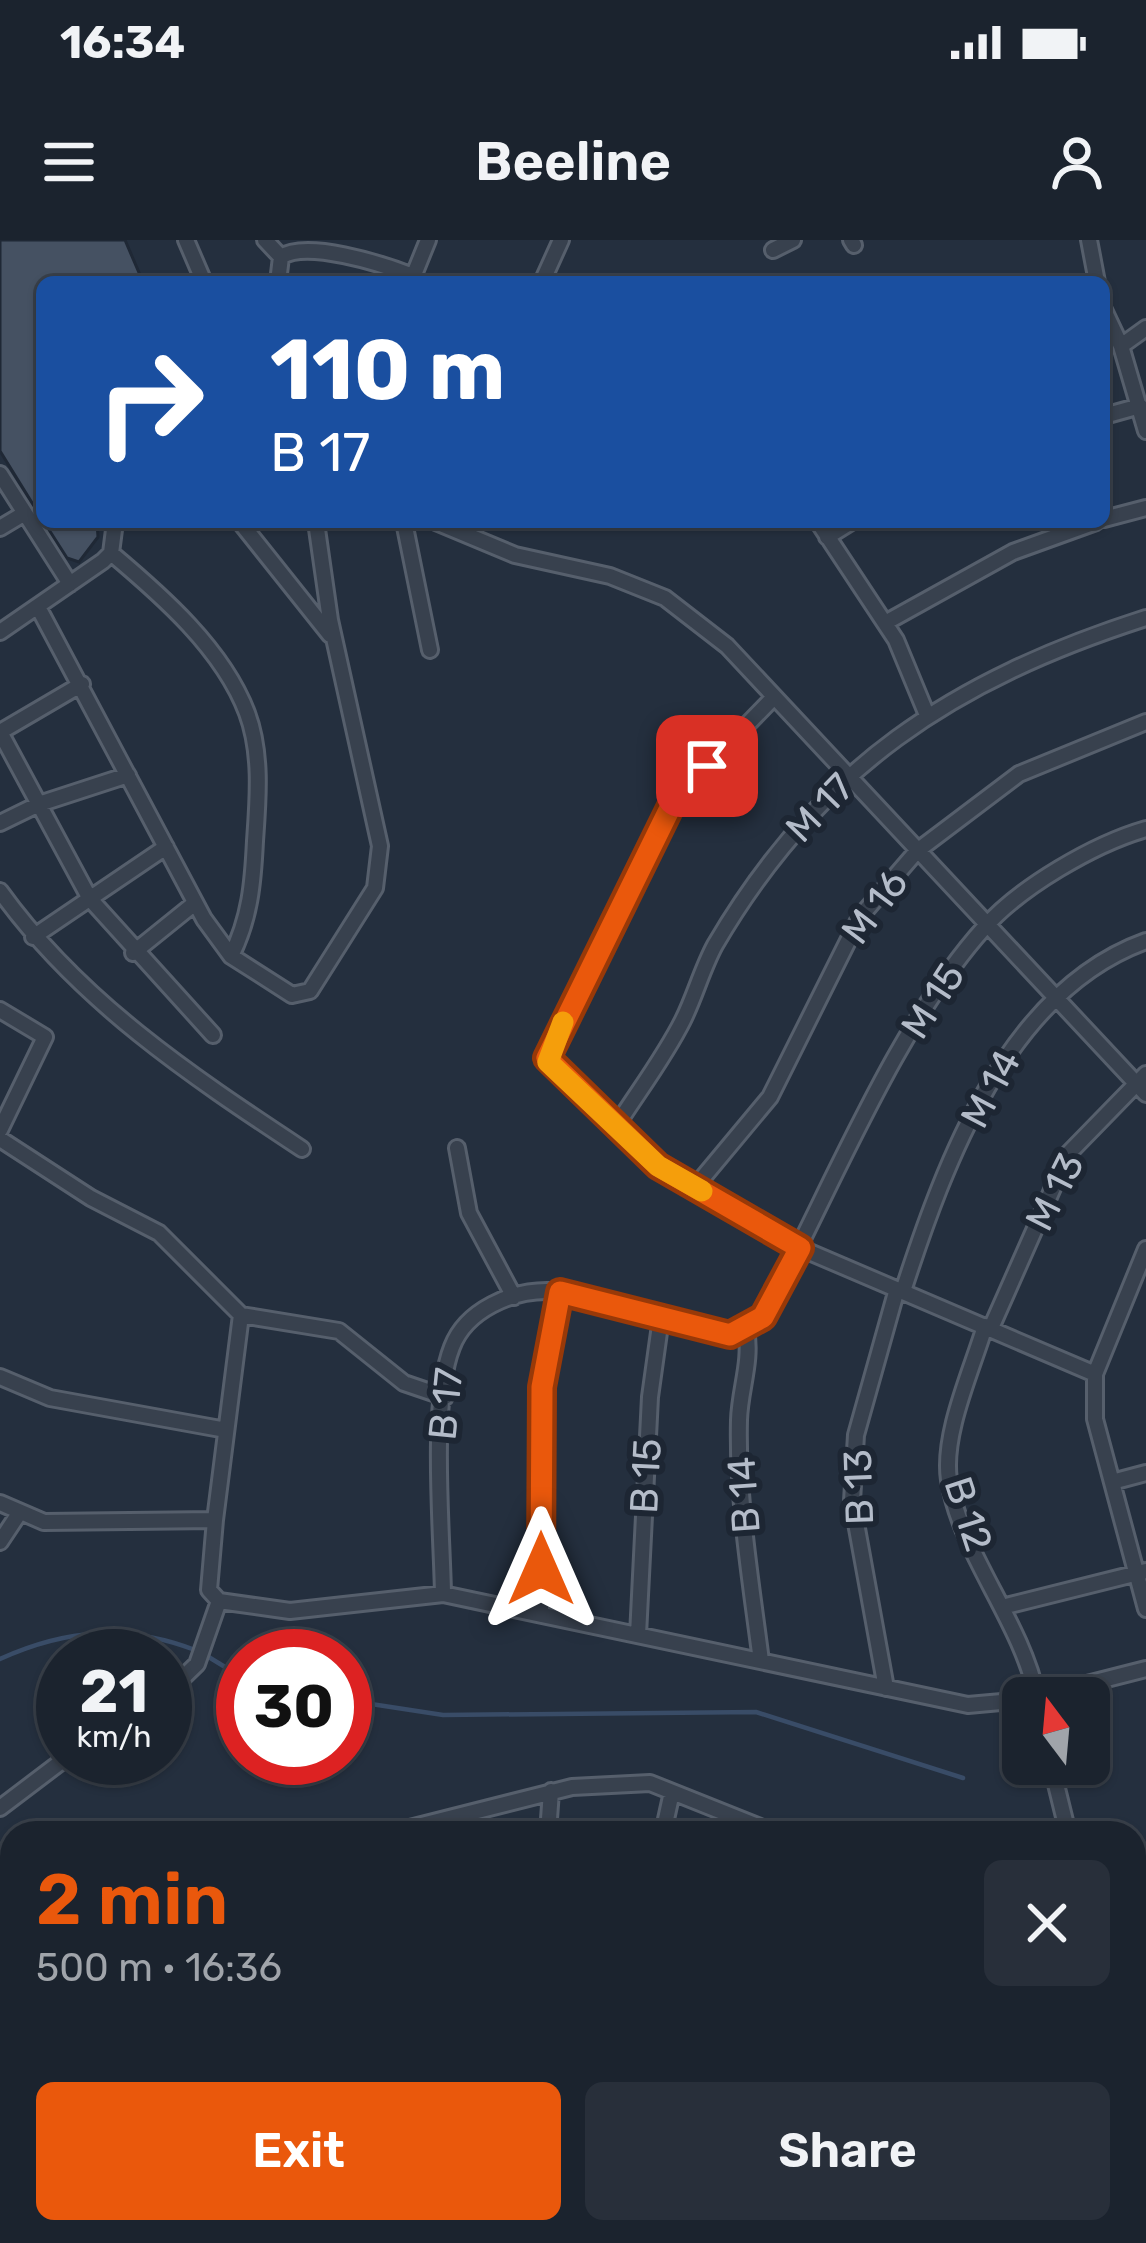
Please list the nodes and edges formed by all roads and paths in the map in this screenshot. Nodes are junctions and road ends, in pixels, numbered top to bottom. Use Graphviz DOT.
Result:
graph roads {
  1 [pos="186,240"];
  2 [pos="265,240"];
  3 [pos="428,240"];
  4 [pos="540,240"];
  5 [pos="793,240"];
  6 [pos="1088,240"];
  7 [pos="559,244"];
  8 [pos="772,250"];
  9 [pos="281,256"];
  10 [pos="201,276"];
  11 [pos="279,276"];
  12 [pos="405,276"];
  13 [pos="413,276"];
  14 [pos="545,276"];
  15 [pos="1096,276"];
  16 [pos="1110,323"];
  17 [pos="1146,328"];
  18 [pos="1121,346"];
  19 [pos="1141,398"];
  20 [pos="1110,413"];
  21 [pos="1146,431"];
  22 [pos="0,474"];
  23 [pos="1146,508"];
  24 [pos="25,513"];
  25 [pos="1110,517"];
  26 [pos="0,528"];
  27 [pos="115,528"];
  28 [pos="245,528"];
  29 [pos="317,528"];
  30 [pos="405,528"];
  31 [pos="450,528"];
  32 [pos="822,528"];
  33 [pos="841,528"];
  34 [pos="1078,528"];
  35 [pos="827,537"];
  36 [pos="111,553"];
  37 [pos="70,584"];
  38 [pos="38,607"];
  39 [pos="1146,618"];
  40 [pos="885,623"];
  41 [pos="0,632"];
  42 [pos="334,640"];
  43 [pos="430,650"];
  44 [pos="82,684"];
  45 [pos="774,697"];
  46 [pos="927,715"];
  47 [pos="1146,722"];
  48 [pos="128,775"];
  49 [pos="848,776"];
  50 [pos="39,804"];
  51 [pos="0,823"];
  52 [pos="1146,829"];
  53 [pos="166,847"];
  54 [pos="917,851"];
  55 [pos="0,891"];
  56 [pos="88,895"];
  57 [pos="196,903"];
  58 [pos="986,925"];
  59 [pos="33,937"];
  60 [pos="1146,941"];
  61 [pos="133,953"];
  62 [pos="231,956"];
  63 [pos="1053,996"];
  64 [pos="0,1010"];
  65 [pos="213,1035"];
  66 [pos="1143,1084"];
  67 [pos="615,1128"];
  68 [pos="0,1134"];
  69 [pos="457,1148"];
  70 [pos="302,1149"];
  71 [pos="695,1187"];
  72 [pos="800,1248"];
  73 [pos="1146,1249"];
  74 [pos="900,1290"];
  75 [pos="560,1292"];
  76 [pos="514,1297"];
  77 [pos="241,1315"];
  78 [pos="661,1318"];
  79 [pos="988,1327"];
  80 [pos="746,1329"];
  81 [pos="1095,1374"];
  82 [pos="0,1377"];
  83 [pos="445,1397"];
  84 [pos="226,1430"];
  85 [pos="1146,1473"];
  86 [pos="1112,1482"];
  87 [pos="0,1503"];
  88 [pos="20,1512"];
  89 [pos="215,1520"];
  90 [pos="0,1542"];
  91 [pos="1141,1572"];
  92 [pos="443,1594"];
  93 [pos="219,1601"];
  94 [pos="1006,1606"];
  95 [pos="1146,1609"];
  96 [pos="541,1615"];
  97 [pos="638,1635"];
  98 [pos="761,1661"];
  99 [pos="192,1668"];
  100 [pos="1146,1669"];
  101 [pos="1028,1677"];
  102 [pos="1110,1678"];
  103 [pos="886,1688"];
  104 [pos="1002,1702"];
  105 [pos="36,1781"];
  106 [pos="1056,1785"];
  107 [pos="551,1792"];
  108 [pos="672,1792"];
  109 [pos="0,1808"];
  110 [pos="449,1815"];
  111 [pos="429,1821"];
  112 [pos="448,1821"];
  113 [pos="549,1821"];
  114 [pos="666,1821"];
  115 [pos="742,1821"];
  116 [pos="1065,1821"];
  1 -- 10 [label="street"];
  2 -- 9 [label="street"];
  3 -- 13 [label="street"];
  4 -- 7 [label="street"];
  5 -- 8 [label="street"];
  6 -- 15 [label="street"];
  7 -- 14 [label="street"];
  9 -- 11 [label="street"];
  9 -- 12 [label="street"];
  16 -- 18 [label="street"];
  17 -- 18 [label="street"];
  18 -- 19 [label="street"];
  19 -- 20 [label="street"];
  19 -- 21 [label="street"];
  22 -- 24 [label="street"];
  23 -- 25 [label="street"];
  24 -- 26 [label="street"];
  24 -- 37 [label="street"];
  27 -- 36 [label="street"];
  28 -- 42 [label="street"];
  29 -- 42 [label="street"];
  30 -- 43 [label="street"];
  31 -- 45 [label="street"];
  32 -- 35 [label="street"];
  33 -- 35 [label="street"];
  34 -- 40 [label="street"];
  35 -- 40 [label="street"];
  36 -- 37 [label="street"];
  36 -- 62 [label="street"];
  37 -- 38 [label="street"];
  38 -- 41 [label="street"];
  38 -- 44 [label="street"];
  39 -- 46 [label="street, M 17"];
  40 -- 46 [label="street"];
  42 -- 62 [label="street"];
  44 -- 48 [label="street"];
  44 -- 50 [label="street"];
  45 -- 49 [label="street"];
  45 -- 67 [label="street"];
  46 -- 49 [label="street, M 17"];
  47 -- 54 [label="street, M 16"];
  48 -- 50 [label="street"];
  48 -- 53 [label="street"];
  49 -- 54 [label="street"];
  49 -- 67 [label="street, M 17"];
  50 -- 51 [label="street"];
  50 -- 56 [label="street"];
  52 -- 58 [label="street, M 15"];
  53 -- 56 [label="street"];
  53 -- 57 [label="street"];
  54 -- 58 [label="street"];
  54 -- 71 [label="street, M 16"];
  55 -- 59 [label="street"];
  56 -- 59 [label="street"];
  56 -- 61 [label="street"];
  57 -- 61 [label="street"];
  57 -- 62 [label="street"];
  58 -- 63 [label="street"];
  58 -- 72 [label="street, M 15"];
  59 -- 70 [label="street"];
  60 -- 63 [label="street, M 14"];
  61 -- 65 [label="street"];
  63 -- 66 [label="street"];
  63 -- 74 [label="street, M 14"];
  64 -- 68 [label="street"];
  66 -- 79 [label="street, M 13"];
  67 -- 71 [label="street"];
  68 -- 77 [label="street"];
  69 -- 76 [label="street"];
  71 -- 72 [label="street"];
  72 -- 74 [label="street"];
  72 -- 80 [label="street"];
  73 -- 81 [label="street"];
  74 -- 79 [label="street"];
  74 -- 103 [label="street, B 13"];
  75 -- 76 [label="street, B 17"];
  75 -- 78 [label="street, B 17"];
  75 -- 96 [label="street"];
  76 -- 83 [label="street, B 17"];
  77 -- 83 [label="street"];
  77 -- 84 [label="street"];
  78 -- 80 [label="street, B 17"];
  78 -- 97 [label="street, B 15"];
  79 -- 81 [label="street"];
  79 -- 94 [label="street, B 12"];
  80 -- 98 [label="street, B 14"];
  81 -- 86 [label="street"];
  82 -- 84 [label="street"];
  83 -- 92 [label="street, B 17"];
  84 -- 89 [label="street"];
  85 -- 86 [label="street"];
  86 -- 91 [label="street"];
  87 -- 88 [label="street"];
  88 -- 89 [label="street"];
  88 -- 90 [label="street"];
  89 -- 93 [label="street"];
  91 -- 94 [label="street"];
  91 -- 95 [label="street"];
  92 -- 93 [label="street"];
  92 -- 96 [label="street"];
  93 -- 99 [label="street"];
  94 -- 101 [label="street, B 12"];
  96 -- 97 [label="street"];
  97 -- 98 [label="street"];
  98 -- 103 [label="street"];
  100 -- 102 [label="street"];
  103 -- 104 [label="street"];
  105 -- 109 [label="street"];
  106 -- 116 [label="street"];
  107 -- 108 [label="street"];
  107 -- 110 [label="street"];
  107 -- 113 [label="street"];
  108 -- 114 [label="street"];
  108 -- 115 [label="street"];
  110 -- 111 [label="street"];
  110 -- 112 [label="street"];
}
